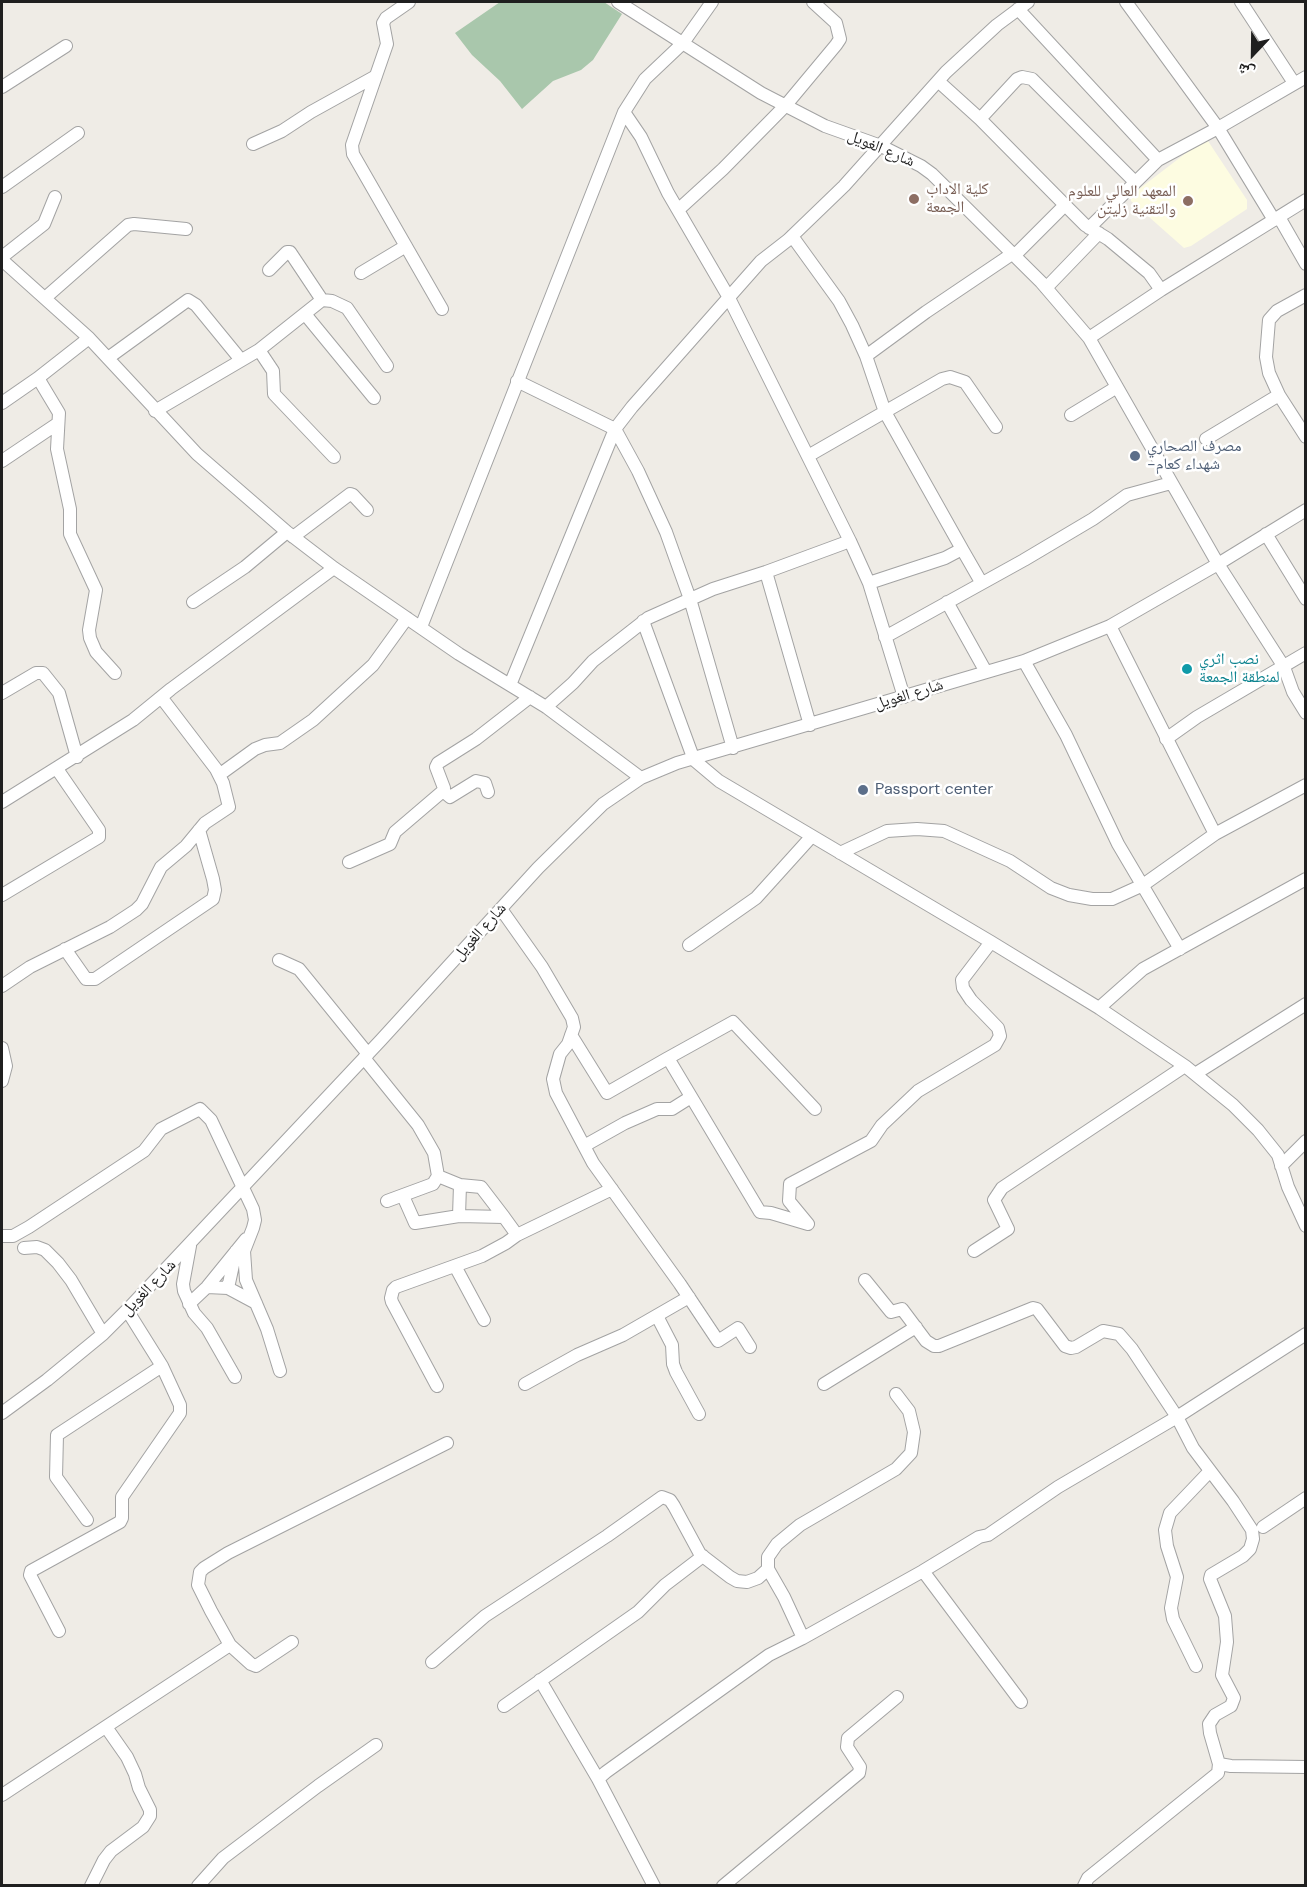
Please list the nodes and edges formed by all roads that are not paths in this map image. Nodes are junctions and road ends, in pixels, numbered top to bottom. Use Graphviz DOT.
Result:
graph roads {
  1 [pos="408,2"];
  2 [pos="618,2"];
  3 [pos="711,2"];
  4 [pos="813,2"];
  5 [pos="1126,2"];
  6 [pos="1241,2"];
  7 [pos="1023,5"];
  8 [pos="683,43"];
  9 [pos="66,46"];
  10 [pos="376,76"];
  11 [pos="1305,77"];
  12 [pos="938,81"];
  13 [pos="1294,83"];
  14 [pos="2,87"];
  15 [pos="786,105"];
  16 [pos="624,112"];
  17 [pos="980,119"];
  18 [pos="1218,128"];
  19 [pos="78,133"];
  20 [pos="253,144"];
  21 [pos="881,146"];
  22 [pos="1158,160"];
  23 [pos="1135,182"];
  24 [pos="2,187"];
  25 [pos="55,197"];
  26 [pos="1305,200"];
  27 [pos="1065,205"];
  28 [pos="678,210"];
  29 [pos="1276,219"];
  30 [pos="186,229"];
  31 [pos="1094,230"];
  32 [pos="792,236"];
  33 [pos="405,246"];
  34 [pos="1013,255"];
  35 [pos="2,258"];
  36 [pos="1305,264"];
  37 [pos="269,270"];
  38 [pos="361,273"];
  39 [pos="1046,288"];
  40 [pos="1161,290"];
  41 [pos="728,296"];
  42 [pos="1305,296"];
  43 [pos="45,298"];
  44 [pos="322,300"];
  45 [pos="442,309"];
  46 [pos="305,314"];
  47 [pos="88,338"];
  48 [pos="1089,338"];
  49 [pos="259,350"];
  50 [pos="866,356"];
  51 [pos="108,358"];
  52 [pos="241,360"];
  53 [pos="387,366"];
  54 [pos="38,378"];
  55 [pos="517,381"];
  56 [pos="1117,387"];
  57 [pos="1279,395"];
  58 [pos="374,398"];
  59 [pos="2,403"];
  60 [pos="155,411"];
  61 [pos="885,412"];
  62 [pos="1071,415"];
  63 [pos="57,424"];
  64 [pos="996,427"];
  65 [pos="615,429"];
  66 [pos="1305,437"];
  67 [pos="1206,439"];
  68 [pos="808,456"];
  69 [pos="334,457"];
  70 [pos="2,460"];
  71 [pos="1171,483"];
  72 [pos="367,510"];
  73 [pos="1305,510"];
  74 [pos="290,534"];
  75 [pos="1266,534"];
  76 [pos="850,541"];
  77 [pos="962,549"];
  78 [pos="1218,564"];
  79 [pos="334,568"];
  80 [pos="766,572"];
  81 [pos="981,582"];
  82 [pos="869,583"];
  83 [pos="690,599"];
  84 [pos="1305,599"];
  85 [pos="193,602"];
  86 [pos="947,602"];
  87 [pos="407,618"];
  88 [pos="644,621"];
  89 [pos="1110,626"];
  90 [pos="421,627"];
  91 [pos="885,637"];
  92 [pos="1305,653"];
  93 [pos="1024,661"];
  94 [pos="1284,667"];
  95 [pos="986,672"];
  96 [pos="115,673"];
  97 [pos="510,686"];
  98 [pos="2,693"];
  99 [pos="161,697"];
  100 [pos="530,697"];
  101 [pos="904,697"];
  102 [pos="546,707"];
  103 [pos="1305,713"];
  104 [pos="810,725"];
  105 [pos="1166,739"];
  106 [pos="733,748"];
  107 [pos="77,757"];
  108 [pos="693,759"];
  109 [pos="57,769"];
  110 [pos="219,775"];
  111 [pos="641,778"];
  112 [pos="1305,785"];
  113 [pos="443,791"];
  114 [pos="488,792"];
  115 [pos="2,802"];
  116 [pos="199,831"];
  117 [pos="1215,834"];
  118 [pos="812,836"];
  119 [pos="840,853"];
  120 [pos="349,862"];
  121 [pos="1305,879"];
  122 [pos="1143,885"];
  123 [pos="2,895"];
  124 [pos="501,909"];
  125 [pos="991,942"];
  126 [pos="689,945"];
  127 [pos="64,949"];
  128 [pos="1180,949"];
  129 [pos="279,960"];
  130 [pos="2,986"];
  131 [pos="1305,1004"];
  132 [pos="1099,1008"];
  133 [pos="571,1035"];
  134 [pos="2,1048"];
  135 [pos="366,1056"];
  136 [pos="668,1058"];
  137 [pos="1185,1065"];
  138 [pos="1196,1074"];
  139 [pos="2,1081"];
  140 [pos="691,1096"];
  141 [pos="815,1109"];
  142 [pos="1305,1141"];
  143 [pos="584,1146"];
  144 [pos="1281,1166"];
  145 [pos="438,1176"];
  146 [pos="460,1185"];
  147 [pos="242,1189"];
  148 [pos="612,1189"];
  149 [pos="403,1196"];
  150 [pos="387,1201"];
  151 [pos="459,1215"];
  152 [pos="504,1217"];
  153 [pos="1305,1227"];
  154 [pos="251,1234"];
  155 [pos="517,1235"];
  156 [pos="2,1236"];
  157 [pos="190,1245"];
  158 [pos="24,1248"];
  159 [pos="236,1250"];
  160 [pos="974,1251"];
  161 [pos="455,1266"];
  162 [pos="866,1280"];
  163 [pos="207,1287"];
  164 [pos="228,1288"];
  165 [pos="689,1297"];
  166 [pos="256,1303"];
  167 [pos="189,1304"];
  168 [pos="127,1311"];
  169 [pos="657,1316"];
  170 [pos="484,1320"];
  171 [pos="916,1327"];
  172 [pos="102,1334"];
  173 [pos="1305,1334"];
  174 [pos="750,1347"];
  175 [pos="162,1366"];
  176 [pos="280,1371"];
  177 [pos="235,1377"];
  178 [pos="525,1384"];
  179 [pos="824,1384"];
  180 [pos="437,1386"];
  181 [pos="896,1394"];
  182 [pos="2,1413"];
  183 [pos="699,1414"];
  184 [pos="1178,1417"];
  185 [pos="447,1443"];
  186 [pos="1210,1471"];
  187 [pos="1305,1498"];
  188 [pos="87,1520"];
  189 [pos="1263,1527"];
  190 [pos="703,1556"];
  191 [pos="768,1569"];
  192 [pos="923,1571"];
  193 [pos="59,1632"];
  194 [pos="803,1638"];
  195 [pos="292,1642"];
  196 [pos="230,1645"];
  197 [pos="432,1662"];
  198 [pos="1196,1666"];
  199 [pos="540,1680"];
  200 [pos="897,1697"];
  201 [pos="1021,1702"];
  202 [pos="504,1707"];
  203 [pos="105,1727"];
  204 [pos="376,1745"];
  205 [pos="1219,1764"];
  206 [pos="1305,1767"];
  207 [pos="598,1779"];
  208 [pos="2,1795"];
  209 [pos="91,1886"];
  210 [pos="198,1886"];
  211 [pos="654,1886"];
  212 [pos="723,1886"];
  213 [pos="1084,1886"];
  1 -- 10 [label="street"];
  2 -- 8 [label="street, شارع الغويل"];
  3 -- 8 [label="street"];
  4 -- 15 [label="street"];
  5 -- 18 [label="street"];
  6 -- 13 [label="street"];
  7 -- 12 [label="street"];
  7 -- 22 [label="street"];
  8 -- 15 [label="street, شارع الغويل"];
  8 -- 16 [label="street"];
  9 -- 14 [label="street"];
  10 -- 20 [label="street"];
  10 -- 33 [label="street"];
  11 -- 13 [label="street"];
  12 -- 17 [label="street"];
  12 -- 21 [label="street"];
  13 -- 18 [label="street"];
  15 -- 21 [label="street, شارع الغويل"];
  15 -- 28 [label="street"];
  16 -- 28 [label="street"];
  16 -- 55 [label="street"];
  17 -- 23 [label="street"];
  17 -- 27 [label="street"];
  18 -- 22 [label="street"];
  18 -- 29 [label="street"];
  19 -- 24 [label="street"];
  21 -- 32 [label="street"];
  21 -- 34 [label="street, شارع الغويل"];
  22 -- 23 [label="street"];
  23 -- 31 [label="street"];
  25 -- 35 [label="street"];
  26 -- 29 [label="street"];
  27 -- 31 [label="street"];
  27 -- 34 [label="street"];
  28 -- 41 [label="street"];
  29 -- 36 [label="street"];
  29 -- 40 [label="street"];
  30 -- 43 [label="street"];
  31 -- 39 [label="street"];
  31 -- 40 [label="street"];
  32 -- 41 [label="street"];
  32 -- 50 [label="street"];
  33 -- 38 [label="street"];
  33 -- 45 [label="street"];
  34 -- 39 [label="street, شارع الغويل"];
  34 -- 50 [label="street"];
  35 -- 43 [label="street"];
  37 -- 44 [label="street"];
  39 -- 48 [label="street, شارع الغويل"];
  40 -- 48 [label="street"];
  41 -- 65 [label="street"];
  41 -- 68 [label="street"];
  42 -- 57 [label="street"];
  43 -- 47 [label="street"];
  44 -- 46 [label="street"];
  44 -- 53 [label="street"];
  46 -- 49 [label="street"];
  46 -- 58 [label="street"];
  47 -- 51 [label="street"];
  47 -- 54 [label="street"];
  48 -- 56 [label="street, شارع الغويل"];
  49 -- 52 [label="street"];
  49 -- 69 [label="street"];
  50 -- 61 [label="street"];
  51 -- 52 [label="street"];
  51 -- 60 [label="street"];
  52 -- 60 [label="street"];
  54 -- 59 [label="street"];
  54 -- 63 [label="street"];
  55 -- 65 [label="street"];
  55 -- 90 [label="street"];
  56 -- 62 [label="street"];
  56 -- 71 [label="street, شارع الغويل"];
  57 -- 66 [label="street"];
  57 -- 67 [label="street"];
  60 -- 74 [label="street"];
  61 -- 64 [label="street"];
  61 -- 68 [label="street"];
  61 -- 77 [label="street"];
  63 -- 70 [label="street"];
  63 -- 96 [label="street"];
  65 -- 83 [label="street"];
  65 -- 97 [label="street"];
  68 -- 76 [label="street"];
  71 -- 78 [label="street, شارع الغويل"];
  71 -- 81 [label="street"];
  72 -- 74 [label="street"];
  73 -- 75 [label="street"];
  74 -- 79 [label="street"];
  74 -- 85 [label="street"];
  75 -- 78 [label="street"];
  75 -- 84 [label="street"];
  76 -- 80 [label="street"];
  76 -- 82 [label="street"];
  77 -- 81 [label="street"];
  77 -- 82 [label="street"];
  78 -- 89 [label="street, شارع الغويل"];
  78 -- 94 [label="street"];
  79 -- 87 [label="street"];
  79 -- 99 [label="street"];
  80 -- 83 [label="street"];
  80 -- 104 [label="street"];
  81 -- 86 [label="street"];
  82 -- 91 [label="street"];
  83 -- 88 [label="street"];
  83 -- 106 [label="street"];
  86 -- 91 [label="street"];
  86 -- 95 [label="street"];
  87 -- 90 [label="street"];
  87 -- 110 [label="street"];
  88 -- 102 [label="street"];
  88 -- 108 [label="street"];
  89 -- 93 [label="street, شارع الغويل"];
  89 -- 105 [label="street"];
  90 -- 97 [label="street"];
  91 -- 101 [label="street"];
  92 -- 94 [label="street"];
  93 -- 95 [label="street, شارع الغويل"];
  93 -- 122 [label="street"];
  94 -- 103 [label="street"];
  94 -- 105 [label="street"];
  95 -- 101 [label="street, شارع الغويل"];
  97 -- 100 [label="street"];
  98 -- 107 [label="street"];
  99 -- 107 [label="street"];
  99 -- 110 [label="street"];
  100 -- 102 [label="street"];
  100 -- 113 [label="street"];
  101 -- 104 [label="street, شارع الغويل"];
  102 -- 111 [label="street"];
  104 -- 106 [label="street, شارع الغويل"];
  105 -- 117 [label="street"];
  106 -- 108 [label="street, شارع الغويل"];
  107 -- 109 [label="street"];
  108 -- 111 [label="street, شارع الغويل"];
  108 -- 118 [label="street"];
  109 -- 115 [label="street"];
  109 -- 123 [label="street"];
  110 -- 116 [label="street"];
  111 -- 124 [label="street, شارع الغويل"];
  112 -- 117 [label="street"];
  113 -- 114 [label="street"];
  113 -- 120 [label="street"];
  116 -- 127 [label="street"];
  116 -- 127 [label="street"];
  117 -- 122 [label="street"];
  118 -- 119 [label="street"];
  118 -- 126 [label="street"];
  119 -- 122 [label="street"];
  119 -- 125 [label="street"];
  121 -- 128 [label="street"];
  122 -- 128 [label="street"];
  124 -- 133 [label="street"];
  124 -- 135 [label="street, شارع الغويل"];
  125 -- 132 [label="street"];
  125 -- 140 [label="street"];
  127 -- 130 [label="street"];
  128 -- 132 [label="street"];
  129 -- 135 [label="street"];
  131 -- 138 [label="street"];
  132 -- 137 [label="street"];
  133 -- 136 [label="street"];
  133 -- 143 [label="street"];
  134 -- 139 [label="street"];
  135 -- 145 [label="street"];
  135 -- 147 [label="street, شارع الغويل"];
  136 -- 140 [label="street"];
  136 -- 141 [label="street"];
  137 -- 138 [label="street"];
  137 -- 160 [label="street"];
  138 -- 144 [label="street"];
  140 -- 143 [label="street"];
  142 -- 144 [label="street"];
  143 -- 148 [label="street"];
  144 -- 153 [label="street"];
  145 -- 146 [label="street"];
  145 -- 149 [label="street"];
  146 -- 151 [label="street"];
  146 -- 152 [label="street"];
  147 -- 154 [label="street"];
  147 -- 156 [label="street"];
  147 -- 157 [label="street, شارع الغويل"];
  148 -- 155 [label="street"];
  148 -- 165 [label="street"];
  149 -- 150 [label="street"];
  149 -- 151 [label="street"];
  151 -- 152 [label="street"];
  152 -- 155 [label="street"];
  154 -- 159 [label="street"];
  154 -- 166 [label="street"];
  155 -- 161 [label="street"];
  157 -- 167 [label="street"];
  157 -- 168 [label="street, شارع الغويل"];
  158 -- 172 [label="street"];
  159 -- 163 [label="street"];
  159 -- 164 [label="street"];
  161 -- 170 [label="street"];
  161 -- 180 [label="street"];
  162 -- 171 [label="street"];
  163 -- 164 [label="street"];
  163 -- 167 [label="street"];
  164 -- 166 [label="street"];
  165 -- 169 [label="street"];
  165 -- 174 [label="street"];
  166 -- 176 [label="street"];
  167 -- 177 [label="street"];
  168 -- 172 [label="street, شارع الغويل"];
  168 -- 175 [label="street"];
  169 -- 178 [label="street"];
  169 -- 183 [label="street"];
  171 -- 179 [label="street"];
  171 -- 184 [label="street"];
  172 -- 182 [label="street, شارع الغويل"];
  173 -- 184 [label="street"];
  175 -- 188 [label="street"];
  175 -- 193 [label="street"];
  181 -- 191 [label="street"];
  184 -- 186 [label="street"];
  184 -- 192 [label="street"];
  185 -- 196 [label="street"];
  186 -- 198 [label="street"];
  186 -- 205 [label="street"];
  187 -- 189 [label="street"];
  190 -- 191 [label="street"];
  190 -- 197 [label="street"];
  190 -- 199 [label="street"];
  191 -- 194 [label="street"];
  192 -- 194 [label="street"];
  192 -- 201 [label="street"];
  194 -- 207 [label="street"];
  195 -- 196 [label="street"];
  196 -- 203 [label="street"];
  199 -- 202 [label="street"];
  199 -- 207 [label="street"];
  200 -- 212 [label="street"];
  203 -- 208 [label="street"];
  203 -- 209 [label="street"];
  204 -- 210 [label="street"];
  205 -- 206 [label="street"];
  205 -- 213 [label="street"];
  207 -- 211 [label="street"];
}
